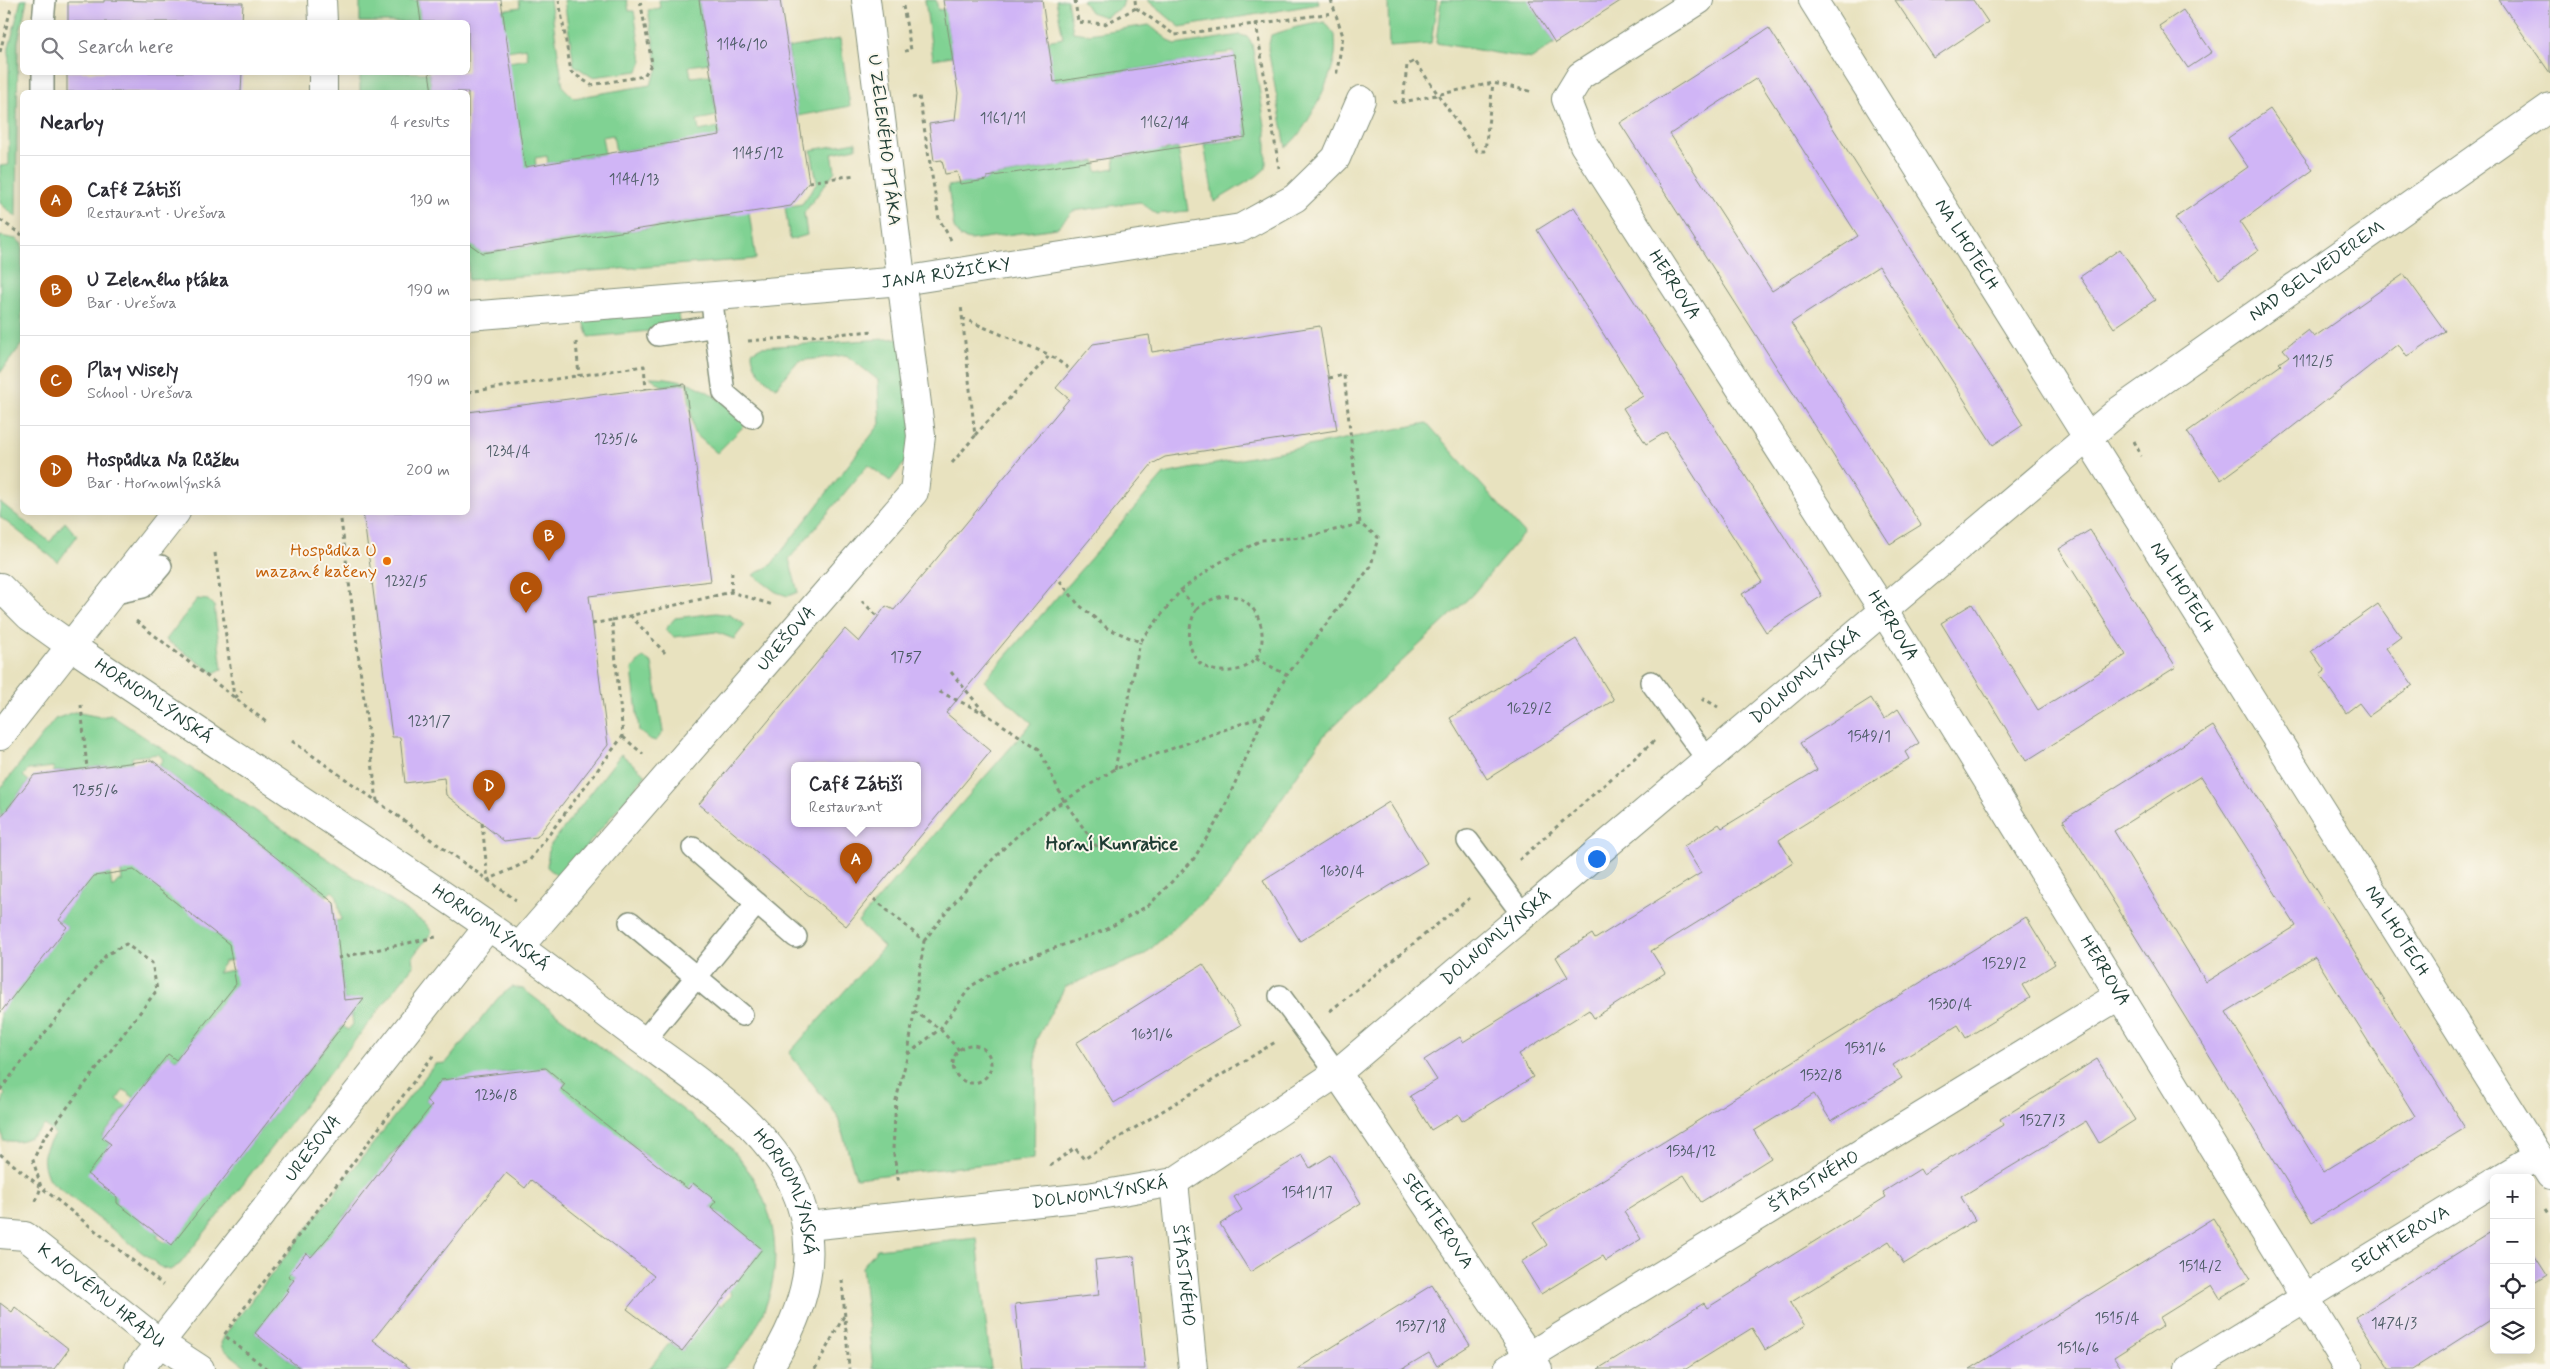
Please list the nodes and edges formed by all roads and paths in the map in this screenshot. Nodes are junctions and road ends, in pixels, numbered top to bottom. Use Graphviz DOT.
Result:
graph roads {
  1 [pos="45,0"];
  2 [pos="322,0"];
  3 [pos="559,0"];
  4 [pos="640,0"];
  5 [pos="866,0"];
  6 [pos="1075,0"];
  7 [pos="1135,0"];
  8 [pos="1331,0"];
  9 [pos="1699,0"];
  10 [pos="1813,0"];
  11 [pos="1136,8"];
  12 [pos="1333,13"];
  13 [pos="8,20"];
  14 [pos="44,20"];
  15 [pos="323,20"];
  16 [pos="1256,23"];
  17 [pos="0,52"];
  18 [pos="43,75"];
  19 [pos="323,75"];
  20 [pos="1493,83"];
  21 [pos="43,90"];
  22 [pos="323,90"];
  23 [pos="1439,94"];
  24 [pos="1566,99"];
  25 [pos="1362,100"];
  26 [pos="2550,107"];
  27 [pos="1279,173"];
  28 [pos="864,174"];
  29 [pos="809,182"];
  30 [pos="0,220"];
  31 [pos="20,234"];
  32 [pos="902,281"];
  33 [pos="711,296"];
  34 [pos="470,316"];
  35 [pos="962,318"];
  36 [pos="908,329"];
  37 [pos="658,335"];
  38 [pos="717,335"];
  39 [pos="1050,355"];
  40 [pos="1071,370"];
  41 [pos="1329,378"];
  42 [pos="646,389"];
  43 [pos="470,392"];
  44 [pos="752,417"];
  45 [pos="974,436"];
  46 [pos="2087,439"];
  47 [pos="174,515"];
  48 [pos="340,515"];
  49 [pos="1360,524"];
  50 [pos="215,553"];
  51 [pos="161,566"];
  52 [pos="732,572"];
  53 [pos="1060,580"];
  54 [pos="0,587"];
  55 [pos="1181,590"];
  56 [pos="731,592"];
  57 [pos="112,594"];
  58 [pos="1196,610"];
  59 [pos="1883,610"];
  60 [pos="630,615"];
  61 [pos="807,615"];
  62 [pos="135,620"];
  63 [pos="612,620"];
  64 [pos="592,624"];
  65 [pos="1140,642"];
  66 [pos="71,646"];
  67 [pos="664,653"];
  68 [pos="1255,658"];
  69 [pos="951,672"];
  70 [pos="1287,674"];
  71 [pos="1651,682"];
  72 [pos="936,690"];
  73 [pos="242,691"];
  74 [pos="234,698"];
  75 [pos="81,705"];
  76 [pos="986,714"];
  77 [pos="1264,716"];
  78 [pos="266,722"];
  79 [pos="0,736"];
  80 [pos="1707,759"];
  81 [pos="87,769"];
  82 [pos="1115,769"];
  83 [pos="377,801"];
  84 [pos="1064,801"];
  85 [pos="482,823"];
  86 [pos="1468,841"];
  87 [pos="693,848"];
  88 [pos="1097,848"];
  89 [pos="874,899"];
  90 [pos="758,903"];
  91 [pos="1523,915"];
  92 [pos="630,922"];
  93 [pos="488,927"];
  94 [pos="444,935"];
  95 [pos="796,937"];
  96 [pos="924,941"];
  97 [pos="519,947"];
  98 [pos="338,958"];
  99 [pos="697,977"];
  100 [pos="2120,995"];
  101 [pos="1280,996"];
  102 [pos="914,1011"];
  103 [pos="742,1015"];
  104 [pos="940,1029"];
  105 [pos="643,1042"];
  106 [pos="438,1049"];
  107 [pos="959,1050"];
  108 [pos="908,1054"];
  109 [pos="1337,1073"];
  110 [pos="1208,1083"];
  111 [pos="0,1090"];
  112 [pos="0,1154"];
  113 [pos="2544,1165"];
  114 [pos="1048,1167"];
  115 [pos="2514,1174"];
  116 [pos="1174,1182"];
  117 [pos="2490,1184"];
  118 [pos="41,1187"];
  119 [pos="905,1214"];
  120 [pos="808,1226"];
  121 [pos="12,1235"];
  122 [pos="842,1277"];
  123 [pos="164,1286"];
  124 [pos="2307,1298"];
  125 [pos="845,1313"];
  126 [pos="160,1343"];
  127 [pos="1525,1364"];
  128 [pos="139,1369"];
  129 [pos="200,1369"];
  130 [pos="267,1369"];
  131 [pos="768,1369"];
  132 [pos="815,1369"];
  133 [pos="849,1369"];
  134 [pos="1193,1369"];
  135 [pos="2189,1369"];
  136 [pos="2349,1369"];
  1 -- 14 [label="lane"];
  2 -- 15 [label="street"];
  3 -- 4 [label="path"];
  5 -- 32 [label="street, U ZELENÉHO PTÁKA"];
  6 -- 11 [label="path"];
  7 -- 11 [label="path"];
  8 -- 12 [label="path"];
  9 -- 24 [label="street"];
  10 -- 46 [label="street, NA LHOTECH"];
  11 -- 16 [label="path"];
  12 -- 16 [label="path"];
  12 -- 25 [label="path"];
  13 -- 17 [label="path"];
  16 -- 27 [label="path"];
  18 -- 21 [label="lane"];
  19 -- 22 [label="street"];
  20 -- 23 [label="path"];
  20 -- 23 [label="path"];
  20 -- 24 [label="path"];
  23 -- 23 [label="path"];
  24 -- 59 [label="street, HERROVA"];
  25 -- 32 [label="street, JANA RŮŽIČKY"];
  26 -- 46 [label="street, NAD BELVEDEREM"];
  28 -- 29 [label="path"];
  30 -- 31 [label="path"];
  32 -- 33 [label="street, JANA RŮŽIČKY"];
  32 -- 36 [label="street, UREŠOVA"];
  33 -- 34 [label="street, JANA RŮŽIČKY"];
  33 -- 38 [label="lane"];
  35 -- 39 [label="path"];
  36 -- 38 [label="path"];
  36 -- 61 [label="street, UREŠOVA"];
  37 -- 38 [label="lane"];
  38 -- 44 [label="lane"];
  39 -- 40 [label="path"];
  39 -- 45 [label="path"];
  41 -- 49 [label="path"];
  42 -- 43 [label="path"];
  46 -- 59 [label="street, DOLNOMLÝNSKÁ"];
  46 -- 113 [label="street, NA LHOTECH"];
  47 -- 57 [label="street"];
  48 -- 83 [label="path"];
  49 -- 55 [label="path"];
  49 -- 70 [label="path"];
  50 -- 74 [label="path"];
  51 -- 57 [label="lane"];
  52 -- 56 [label="path"];
  53 -- 65 [label="path"];
  54 -- 66 [label="street, HORNOMLÝNSKÁ"];
  55 -- 58 [label="path"];
  55 -- 65 [label="path"];
  56 -- 60 [label="path"];
  56 -- 61 [label="path"];
  57 -- 66 [label="street"];
  58 -- 68 [label="path"];
  58 -- 68 [label="path"];
  59 -- 80 [label="street, DOLNOMLÝNSKÁ"];
  59 -- 100 [label="street, HERROVA"];
  60 -- 63 [label="path"];
  60 -- 67 [label="path"];
  61 -- 97 [label="street, UREŠOVA"];
  62 -- 74 [label="path"];
  63 -- 64 [label="path"];
  63 -- 85 [label="path"];
  65 -- 82 [label="path"];
  66 -- 79 [label="street"];
  66 -- 93 [label="street, HORNOMLÝNSKÁ"];
  68 -- 70 [label="path"];
  69 -- 76 [label="path"];
  70 -- 77 [label="path"];
  71 -- 80 [label="lane"];
  72 -- 76 [label="path"];
  73 -- 74 [label="path"];
  74 -- 78 [label="path"];
  75 -- 81 [label="path"];
  76 -- 84 [label="path"];
  77 -- 82 [label="path"];
  77 -- 104 [label="path"];
  80 -- 91 [label="street, DOLNOMLÝNSKÁ"];
  82 -- 84 [label="path"];
  84 -- 88 [label="path"];
  84 -- 96 [label="path"];
  86 -- 91 [label="lane"];
  87 -- 90 [label="lane"];
  89 -- 96 [label="path"];
  90 -- 95 [label="lane"];
  90 -- 99 [label="lane"];
  91 -- 109 [label="street, DOLNOMLÝNSKÁ"];
  92 -- 99 [label="lane"];
  93 -- 97 [label="street, HORNOMLÝNSKÁ"];
  93 -- 126 [label="street, UREŠOVA"];
  94 -- 98 [label="path"];
  96 -- 102 [label="path"];
  97 -- 105 [label="street, HORNOMLÝNSKÁ"];
  99 -- 103 [label="lane"];
  99 -- 105 [label="lane"];
  100 -- 124 [label="street, HERROVA"];
  100 -- 127 [label="street, ŠŤASTNÉHO"];
  101 -- 109 [label="lane"];
  102 -- 104 [label="path"];
  102 -- 108 [label="path"];
  104 -- 107 [label="path"];
  104 -- 108 [label="path"];
  105 -- 120 [label="street, HORNOMLÝNSKÁ"];
  106 -- 130 [label="path"];
  107 -- 107 [label="path"];
  108 -- 119 [label="path"];
  109 -- 116 [label="street, DOLNOMLÝNSKÁ"];
  109 -- 127 [label="street, SECHTEROVA"];
  110 -- 114 [label="path"];
  111 -- 118 [label="path"];
  112 -- 118 [label="path"];
  113 -- 115 [label="street"];
  116 -- 119 [label="street, DOLNOMLÝNSKÁ"];
  116 -- 134 [label="street, ŠŤASTNÉHO"];
  117 -- 124 [label="street, SECHTEROVA"];
  118 -- 121 [label="path"];
  118 -- 123 [label="path"];
  119 -- 120 [label="street, DOLNOMLÝNSKÁ"];
  120 -- 131 [label="street, HORNOMLÝNSKÁ"];
  121 -- 126 [label="street, K NOVÉMU HRADU"];
  122 -- 125 [label="path"];
  124 -- 135 [label="street, SECHTEROVA"];
  124 -- 136 [label="street"];
  125 -- 132 [label="path"];
  125 -- 133 [label="path"];
  126 -- 128 [label="street, UREŠOVA"];
  126 -- 129 [label="street, K NOVÉMU HRADU"];
}
